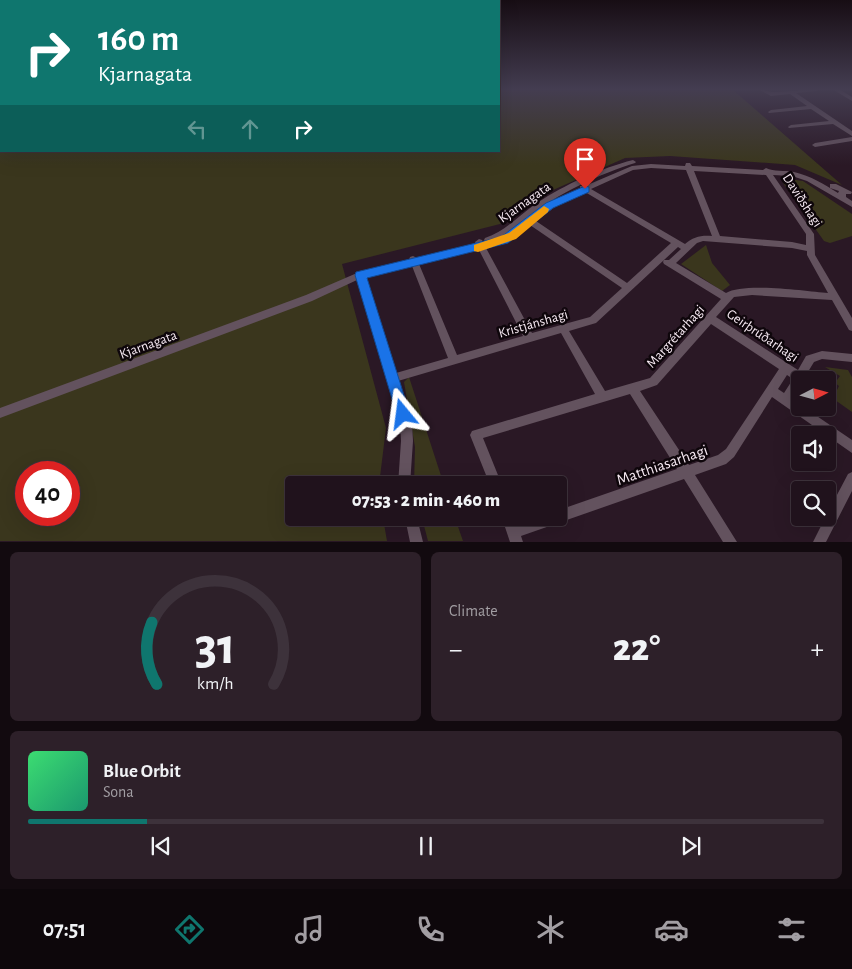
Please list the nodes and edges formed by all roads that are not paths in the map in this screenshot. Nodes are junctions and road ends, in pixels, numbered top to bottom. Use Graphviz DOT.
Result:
graph roads {
  1 [pos="823,114"];
  2 [pos="834,122"];
  3 [pos="791,127"];
  4 [pos="852,134"];
  5 [pos="852,139"];
  6 [pos="816,145"];
  7 [pos="689,166"];
  8 [pos="766,170"];
  9 [pos="582,187"];
  10 [pos="847,194"];
  11 [pos="852,204"];
  12 [pos="527,220"];
  13 [pos="717,239"];
  14 [pos="677,243"];
  15 [pos="480,244"];
  16 [pos="686,248"];
  17 [pos="809,249"];
  18 [pos="661,258"];
  19 [pos="414,260"];
  20 [pos="670,264"];
  21 [pos="360,275"];
  22 [pos="628,288"];
  23 [pos="834,297"];
  24 [pos="727,298"];
  25 [pos="710,318"];
  26 [pos="852,327"];
  27 [pos="563,330"];
  28 [pos="530,339"];
  29 [pos="852,358"];
  30 [pos="454,360"];
  31 [pos="785,368"];
  32 [pos="802,371"];
  33 [pos="791,372"];
  34 [pos="393,378"];
  35 [pos="632,388"];
  36 [pos="771,390"];
  37 [pos="791,391"];
  38 [pos="603,397"];
  39 [pos="786,400"];
  40 [pos="0,413"];
  41 [pos="476,435"];
  42 [pos="852,447"];
  43 [pos="687,473"];
  44 [pos="405,476"];
  45 [pos="492,476"];
  46 [pos="852,478"];
  47 [pos="567,514"];
  48 [pos="412,526"];
  49 [pos="538,526"];
  50 [pos="515,537"];
  51 [pos="417,542"];
  52 [pos="731,542"];
  53 [pos="819,542"];
  1 -- 2 [label="street"];
  2 -- 3 [label="street"];
  2 -- 4 [label="street"];
  5 -- 6 [label="street"];
  7 -- 8 [label="street, Kjarnagata"];
  7 -- 9 [label="street, Kjarnagata"];
  7 -- 13 [label="street"];
  8 -- 10 [label="street, Kjarnagata"];
  8 -- 17 [label="street, Daviðshagi"];
  9 -- 12 [label="street, Kjarnagata"];
  9 -- 14 [label="street"];
  10 -- 11 [label="street, Kjarnagata"];
  12 -- 15 [label="street, Kjarnagata"];
  12 -- 22 [label="street"];
  13 -- 16 [label="street"];
  13 -- 17 [label="street"];
  14 -- 16 [label="street"];
  14 -- 18 [label="street, Kristjánshagi"];
  15 -- 19 [label="street, Kjarnagata"];
  15 -- 28 [label="street"];
  16 -- 20 [label="street"];
  17 -- 23 [label="street, Daviðshagi"];
  18 -- 20 [label="street"];
  18 -- 22 [label="street, Kristjánshagi"];
  19 -- 21 [label="street, Kjarnagata"];
  19 -- 30 [label="street"];
  20 -- 24 [label="street, Geirþrúðarhagi"];
  21 -- 34 [label="street"];
  21 -- 40 [label="street, Kjarnagata"];
  22 -- 27 [label="street, Kristjánshagi"];
  23 -- 24 [label="street"];
  23 -- 26 [label="street, Daviðshagi"];
  24 -- 25 [label="street, Margrétarhagi"];
  25 -- 31 [label="street, Geirþrúðarhagi"];
  25 -- 35 [label="street, Margrétarhagi"];
  27 -- 28 [label="street, Kristjánshagi"];
  27 -- 38 [label="street"];
  28 -- 30 [label="street, Kristjánshagi"];
  29 -- 32 [label="street"];
  30 -- 34 [label="street, Kristjánshagi"];
  31 -- 33 [label="street, Geirþrúðarhagi"];
  31 -- 36 [label="street, Matthiasarhagi"];
  34 -- 44 [label="street"];
  35 -- 38 [label="street, Margrétarhagi"];
  35 -- 43 [label="street"];
  36 -- 39 [label="street"];
  36 -- 43 [label="street, Matthiasarhagi"];
  37 -- 39 [label="street"];
  38 -- 41 [label="street, Margrétarhagi"];
  39 -- 42 [label="street"];
  41 -- 45 [label="street"];
  43 -- 47 [label="street, Matthiasarhagi"];
  43 -- 52 [label="street"];
  46 -- 53 [label="street"];
  48 -- 51 [label="street"];
  49 -- 50 [label="street, Matthiasarhagi"];
}
